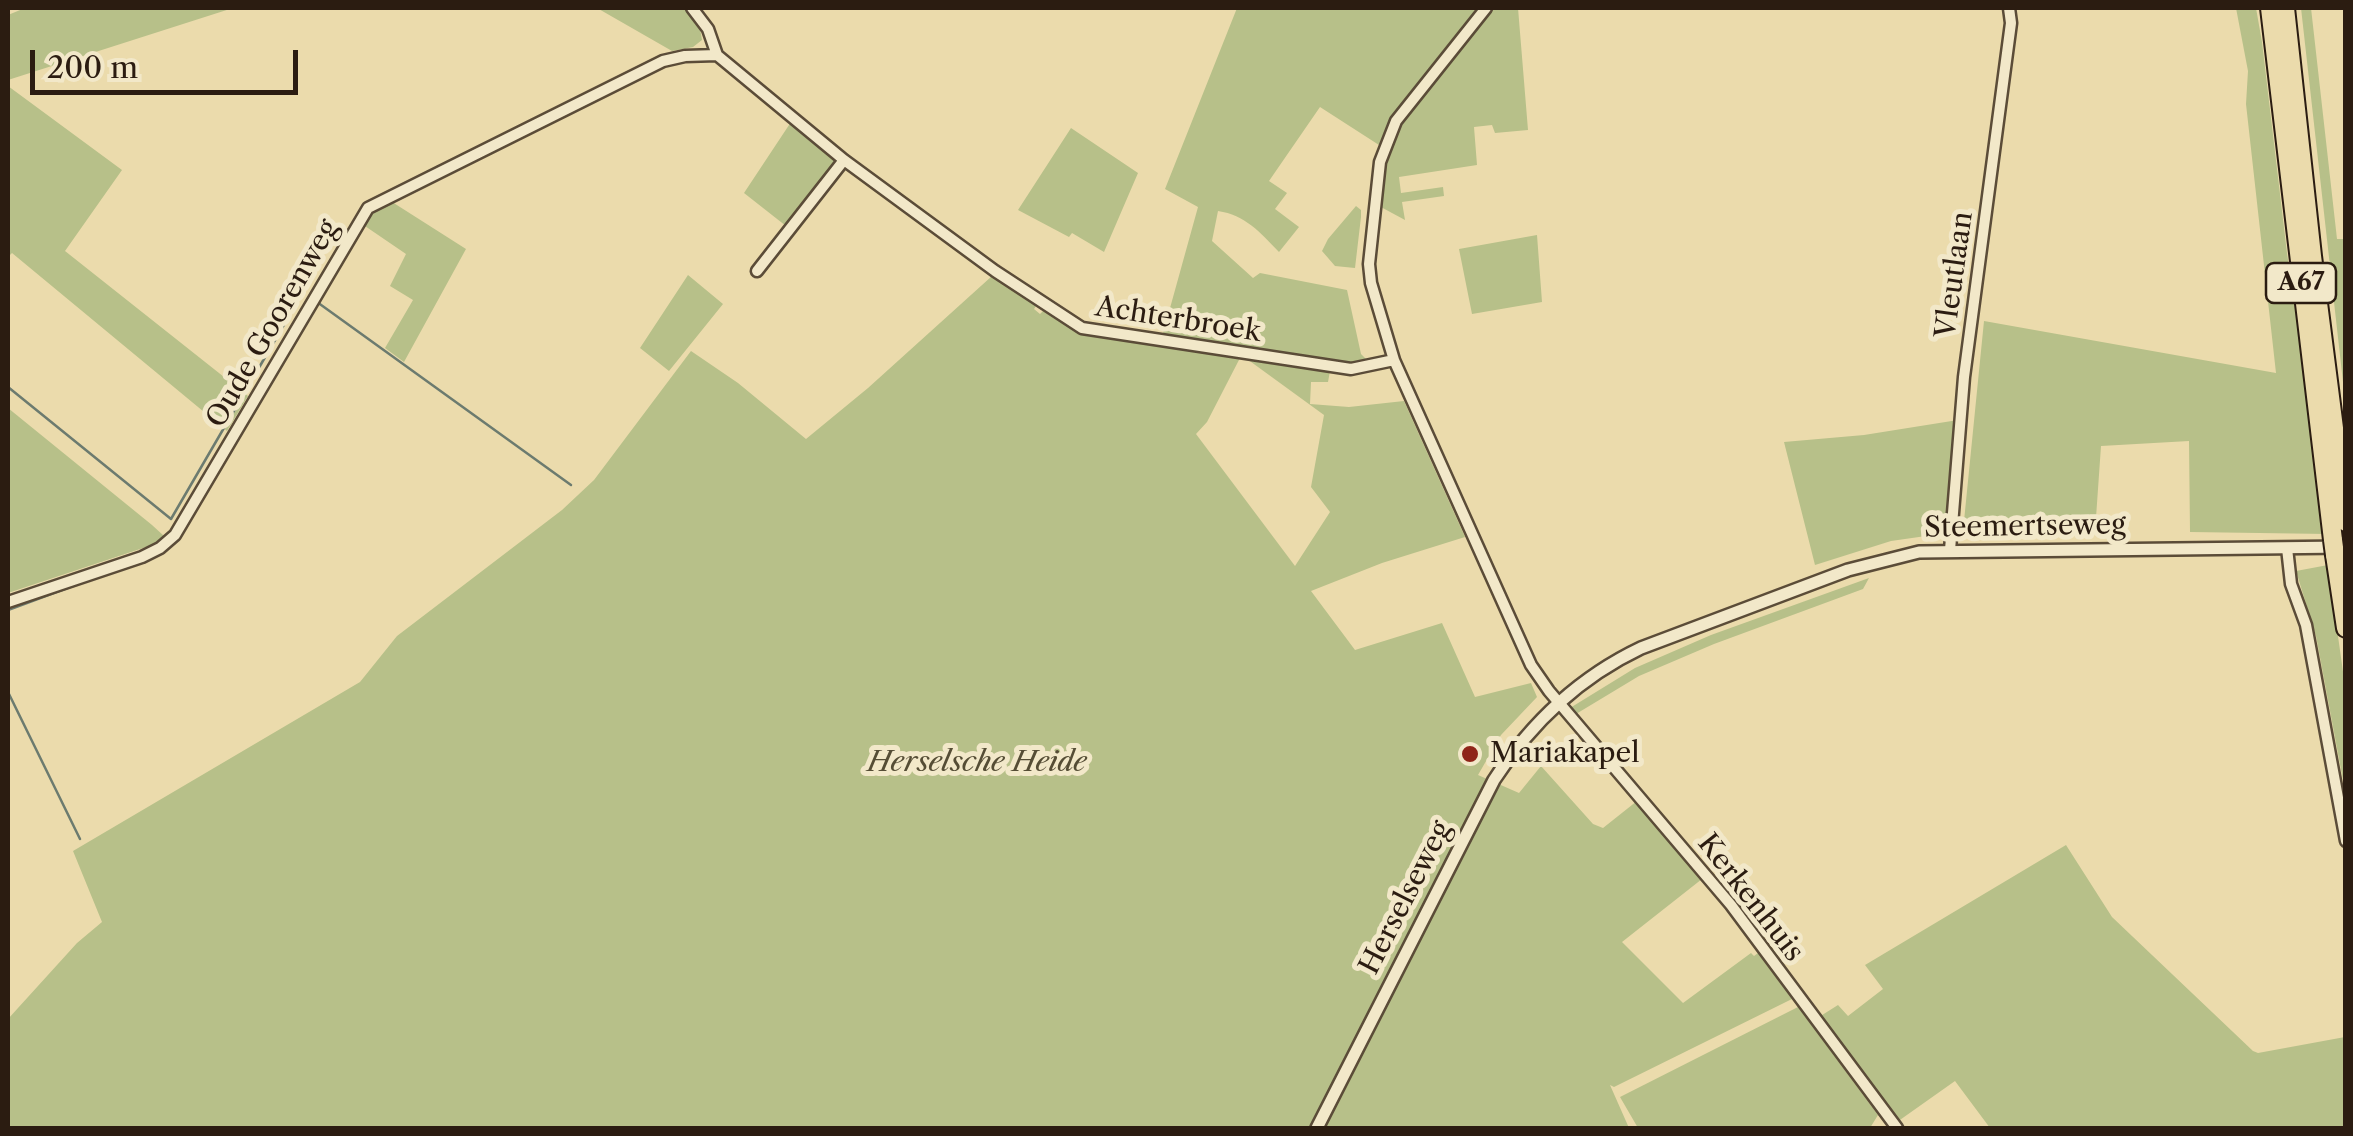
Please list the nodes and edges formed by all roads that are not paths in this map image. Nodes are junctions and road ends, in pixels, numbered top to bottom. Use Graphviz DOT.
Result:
graph roads {
  1 [pos="692,8"];
  2 [pos="1486,8"];
  3 [pos="2009,8"];
  4 [pos="2261,8"];
  5 [pos="2270,8"];
  6 [pos="2286,8"];
  7 [pos="717,55"];
  8 [pos="844,160"];
  9 [pos="2287,168"];
  10 [pos="758,271"];
  11 [pos="1394,360"];
  12 [pos="2346,522"];
  13 [pos="2338,547"];
  14 [pos="2288,548"];
  15 [pos="1950,550"];
  16 [pos="8,602"];
  17 [pos="2346,628"];
  18 [pos="1558,702"];
  19 [pos="2346,841"];
  20 [pos="1317,1128"];
  21 [pos="1898,1128"];
  1 -- 7 [label="street, Achterbroek"];
  2 -- 11 [label="street"];
  3 -- 15 [label="street, Vleutlaan"];
  4 -- 9 [label="highway, A67"];
  5 -- 9 [label="highway, A67"];
  6 -- 12 [label="highway, A67"];
  7 -- 8 [label="street, Achterbroek"];
  7 -- 16 [label="street, Oude Goorenweg"];
  8 -- 10 [label="street"];
  8 -- 11 [label="street, Achterbroek"];
  9 -- 13 [label="highway, A67"];
  11 -- 18 [label="street"];
  13 -- 14 [label="street, Steemertseweg"];
  13 -- 17 [label="highway, A67"];
  14 -- 15 [label="street, Steemertseweg"];
  14 -- 19 [label="street"];
  15 -- 18 [label="street, Steemertseweg"];
  18 -- 20 [label="street, Herselseweg"];
  18 -- 21 [label="street, Kerkenhuis"];
}
